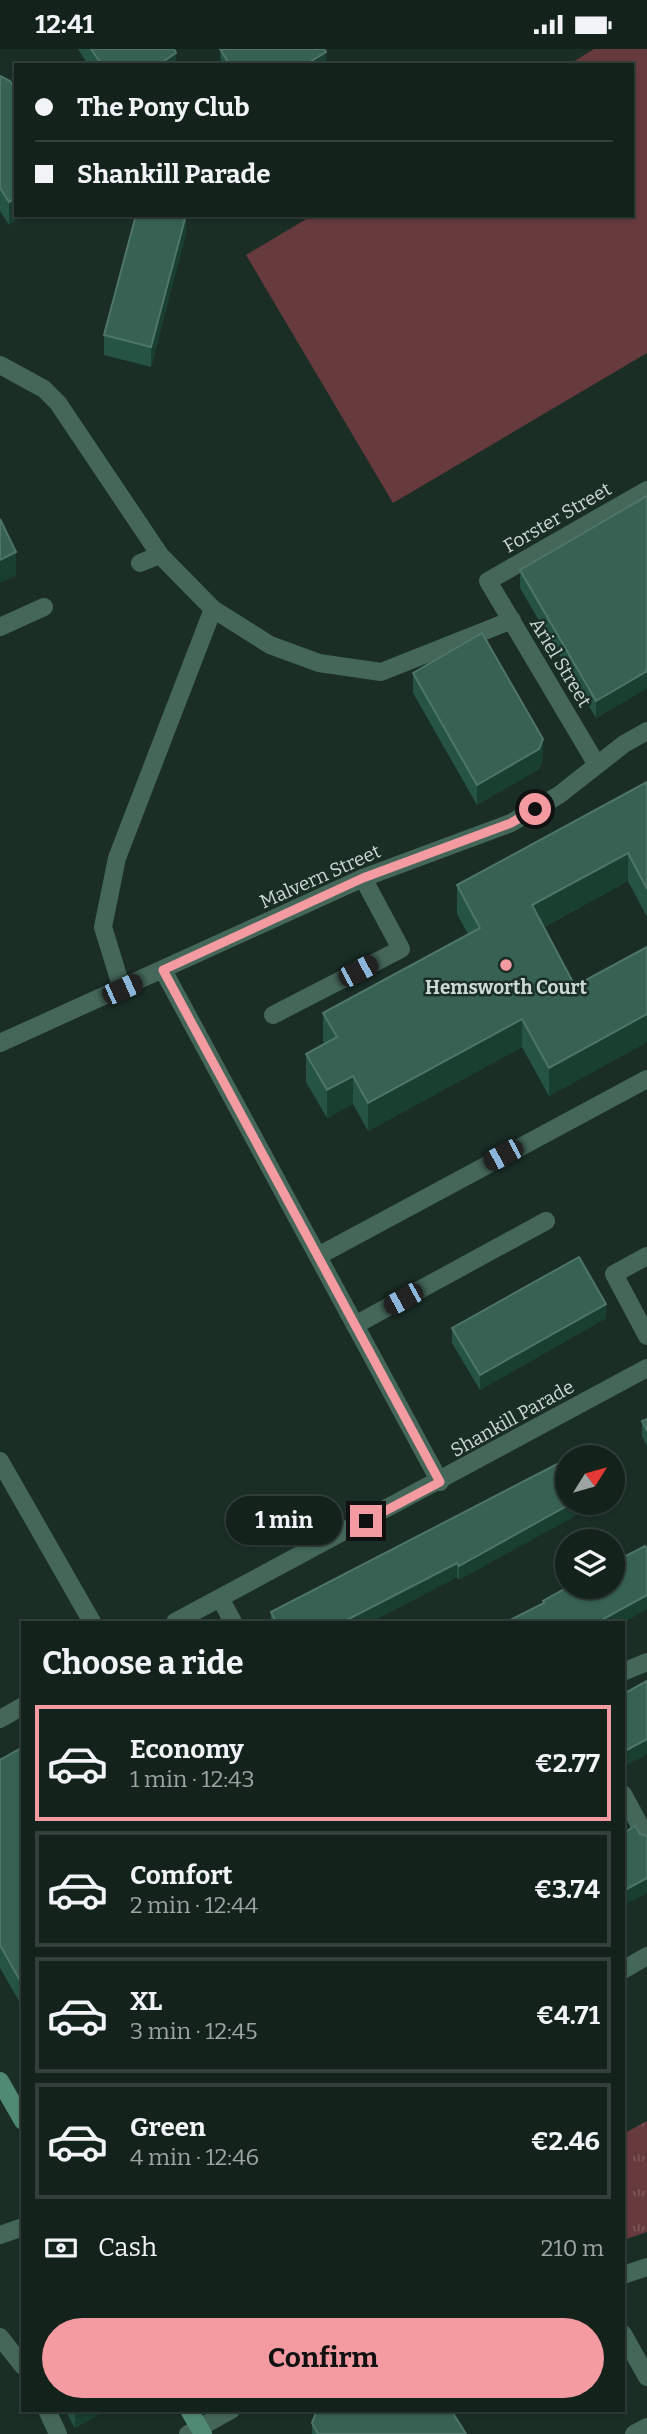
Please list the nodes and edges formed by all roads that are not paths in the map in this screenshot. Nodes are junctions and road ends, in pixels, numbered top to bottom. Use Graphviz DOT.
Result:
graph roads {
  1 [pos="0,365"];
  2 [pos="647,490"];
  3 [pos="160,555"];
  4 [pos="140,563"];
  5 [pos="488,581"];
  6 [pos="44,607"];
  7 [pos="213,609"];
  8 [pos="512,620"];
  9 [pos="0,627"];
  10 [pos="647,731"];
  11 [pos="597,765"];
  12 [pos="363,878"];
  13 [pos="163,970"];
  14 [pos="122,989"];
  15 [pos="273,1015"];
  16 [pos="0,1043"];
  17 [pos="647,1079"];
  18 [pos="546,1221"];
  19 [pos="647,1256"];
  20 [pos="318,1257"];
  21 [pos="355,1325"];
  22 [pos="647,1335"];
  23 [pos="647,1368"];
  24 [pos="0,1461"];
  25 [pos="440,1482"];
  26 [pos="220,1598"];
  27 [pos="91,1621"];
  28 [pos="177,1621"];
  29 [pos="232,1621"];
  30 [pos="647,1662"];
  31 [pos="625,1671"];
  32 [pos="21,1707"];
  33 [pos="0,1719"];
  34 [pos="625,1798"];
  35 [pos="647,1839"];
  36 [pos="647,1957"];
  37 [pos="625,1969"];
  38 [pos="0,2081"];
  39 [pos="21,2118"];
  40 [pos="21,2228"];
  41 [pos="0,2235"];
  42 [pos="647,2267"];
  43 [pos="625,2274"];
  44 [pos="0,2337"];
  45 [pos="625,2338"];
  46 [pos="21,2363"];
  47 [pos="647,2377"];
  48 [pos="48,2412"];
  49 [pos="190,2412"];
  50 [pos="228,2412"];
  51 [pos="647,2427"];
  52 [pos="197,2432"];
  53 [pos="58,2434"];
  54 [pos="634,2434"];
  1 -- 3 [label="street"];
  2 -- 5 [label="street, Forster Street"];
  3 -- 4 [label="street"];
  3 -- 7 [label="street"];
  5 -- 8 [label="street, Ariel Street"];
  6 -- 9 [label="street"];
  7 -- 8 [label="street"];
  7 -- 14 [label="street"];
  8 -- 11 [label="street, Ariel Street"];
  10 -- 11 [label="street, Malvern Street"];
  11 -- 12 [label="street, Malvern Street"];
  12 -- 13 [label="street, Malvern Street"];
  12 -- 15 [label="street"];
  13 -- 14 [label="street, Malvern Street"];
  13 -- 20 [label="street"];
  14 -- 16 [label="street, Malvern Street"];
  17 -- 20 [label="street"];
  18 -- 21 [label="street"];
  19 -- 22 [label="street"];
  20 -- 21 [label="street"];
  21 -- 25 [label="street"];
  23 -- 25 [label="street, Shankill Parade"];
  24 -- 27 [label="street"];
  25 -- 26 [label="street, Shankill Parade"];
  26 -- 28 [label="street, Shankill Parade"];
  26 -- 29 [label="street"];
  30 -- 31 [label="street"];
  32 -- 33 [label="street"];
  34 -- 35 [label="street"];
  36 -- 37 [label="street"];
  38 -- 39 [label="main road"];
  40 -- 41 [label="street"];
  42 -- 43 [label="street"];
  44 -- 46 [label="street"];
  45 -- 47 [label="street"];
  48 -- 53 [label="street"];
  49 -- 52 [label="main road"];
  50 -- 52 [label="street"];
  51 -- 54 [label="street"];
}
